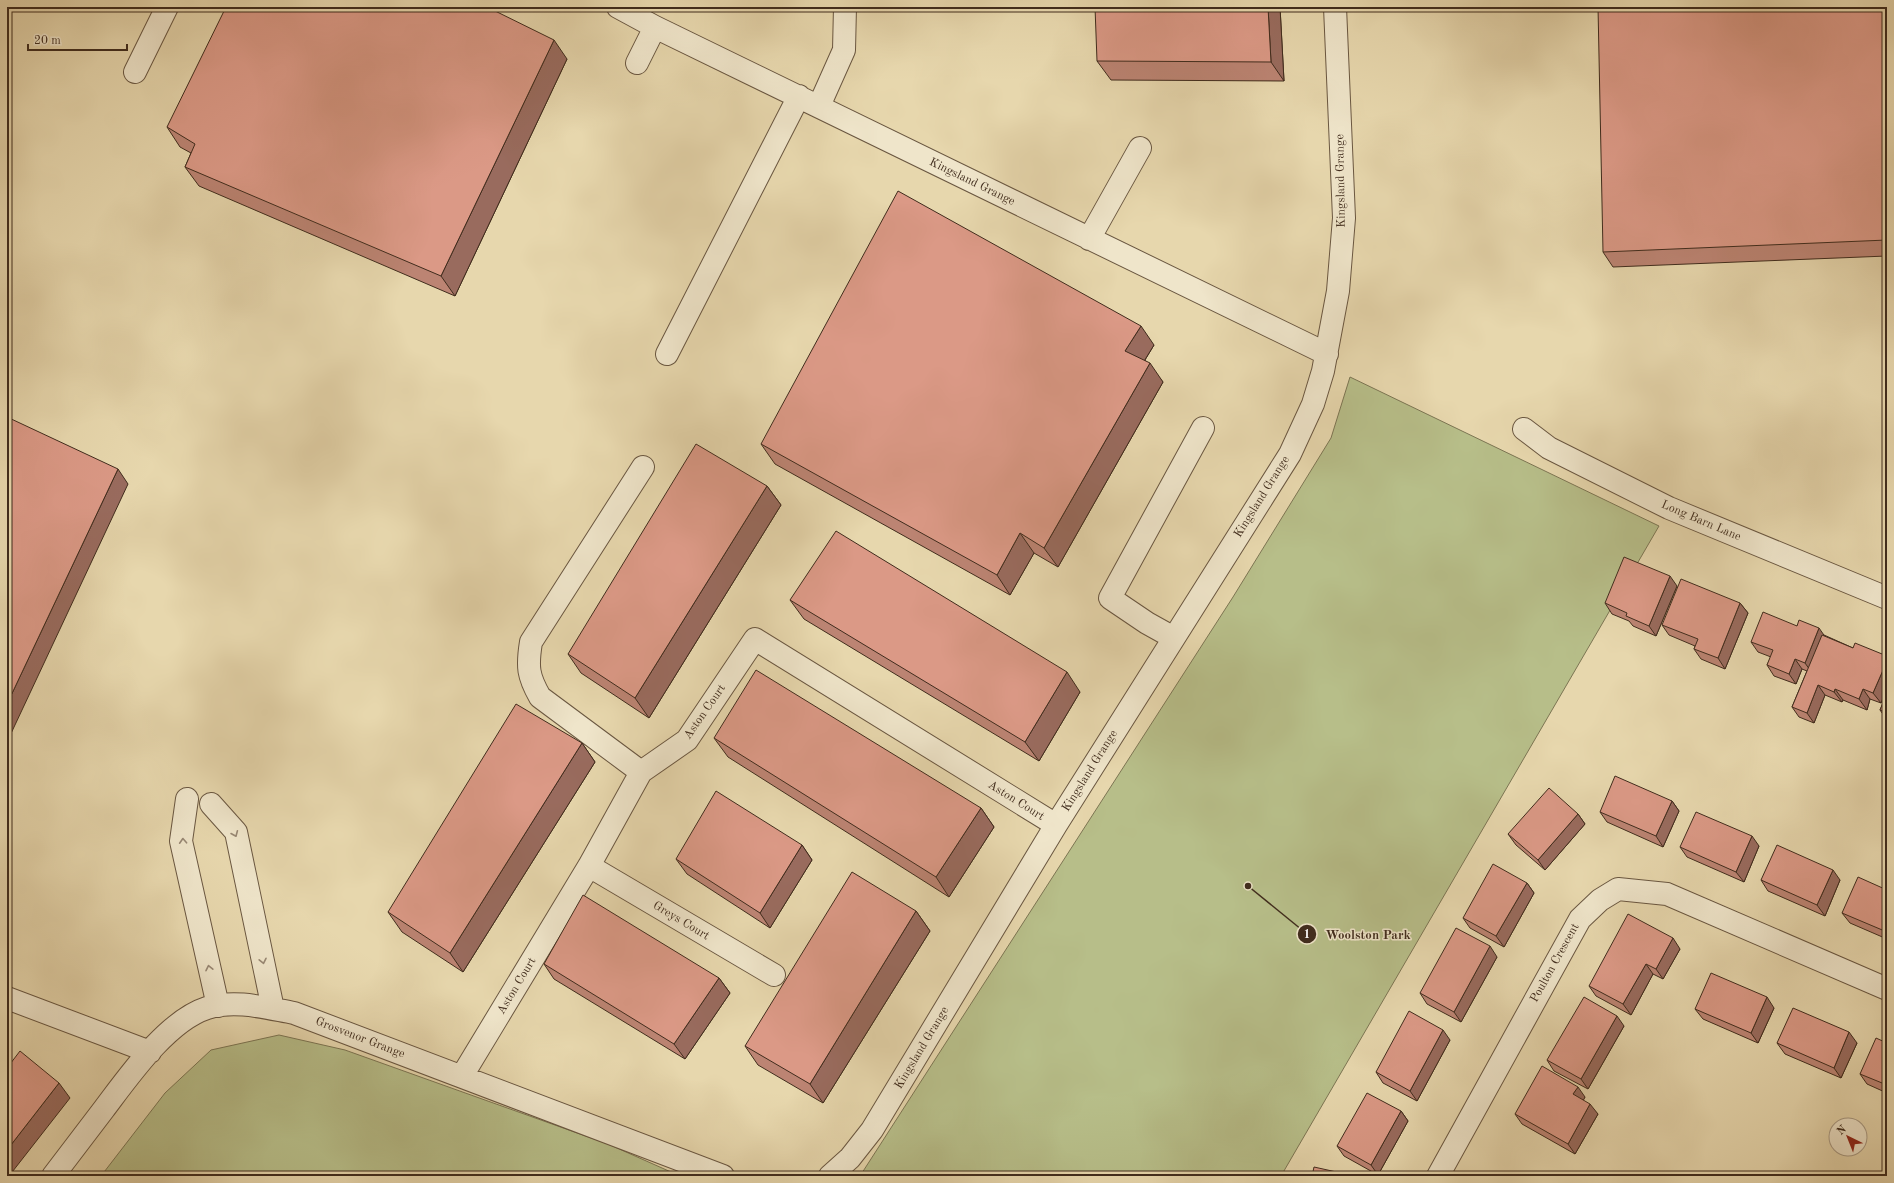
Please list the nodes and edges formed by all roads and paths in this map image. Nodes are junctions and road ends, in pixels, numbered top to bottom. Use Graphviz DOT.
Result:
graph roads {
  1 [pos="167,7"];
  2 [pos="618,7"];
  3 [pos="846,7"];
  4 [pos="1335,7"];
  5 [pos="655,27"];
  6 [pos="637,63"];
  7 [pos="135,72"];
  8 [pos="799,96"];
  9 [pos="819,106"];
  10 [pos="1140,148"];
  11 [pos="1089,239"];
  12 [pos="667,354"];
  13 [pos="1327,354"];
  14 [pos="1203,428"];
  15 [pos="1524,428"];
  16 [pos="643,468"];
  17 [pos="1887,598"];
  18 [pos="1174,638"];
  19 [pos="641,772"];
  20 [pos="187,799"];
  21 [pos="211,804"];
  22 [pos="1056,825"];
  23 [pos="589,866"];
  24 [pos="774,975"];
  25 [pos="1887,989"];
  26 [pos="7,998"];
  27 [pos="218,1006"];
  28 [pos="273,1009"];
  29 [pos="150,1052"];
  30 [pos="462,1076"];
  31 [pos="53,1176"];
  32 [pos="723,1176"];
  33 [pos="830,1176"];
  34 [pos="1438,1176"];
  1 -- 7 [label="street"];
  2 -- 5 [label="street, Kingsland Grange"];
  3 -- 9 [label="street"];
  4 -- 13 [label="street, Kingsland Grange"];
  5 -- 6 [label="street"];
  5 -- 8 [label="street, Kingsland Grange"];
  8 -- 9 [label="street, Kingsland Grange"];
  8 -- 12 [label="street"];
  9 -- 11 [label="street, Kingsland Grange"];
  10 -- 11 [label="street"];
  11 -- 13 [label="street, Kingsland Grange"];
  13 -- 18 [label="street, Kingsland Grange"];
  14 -- 18 [label="street"];
  15 -- 17 [label="street, Long Barn Lane"];
  16 -- 19 [label="street"];
  18 -- 22 [label="street, Kingsland Grange"];
  19 -- 22 [label="street, Aston Court"];
  19 -- 23 [label="street, Aston Court"];
  27 -- 20 [label="street, one-way"];
  21 -- 28 [label="street, one-way"];
  22 -- 33 [label="street, Kingsland Grange"];
  23 -- 24 [label="street, Greys Court"];
  23 -- 30 [label="street, Aston Court"];
  25 -- 34 [label="street, Poulton Crescent"];
  26 -- 29 [label="street"];
  27 -- 28 [label="street, Grosvenor Grange"];
  27 -- 29 [label="street, Grosvenor Grange"];
  28 -- 30 [label="street, Grosvenor Grange"];
  29 -- 31 [label="street, Grosvenor Grange"];
  30 -- 32 [label="street, Grosvenor Grange"];
}
